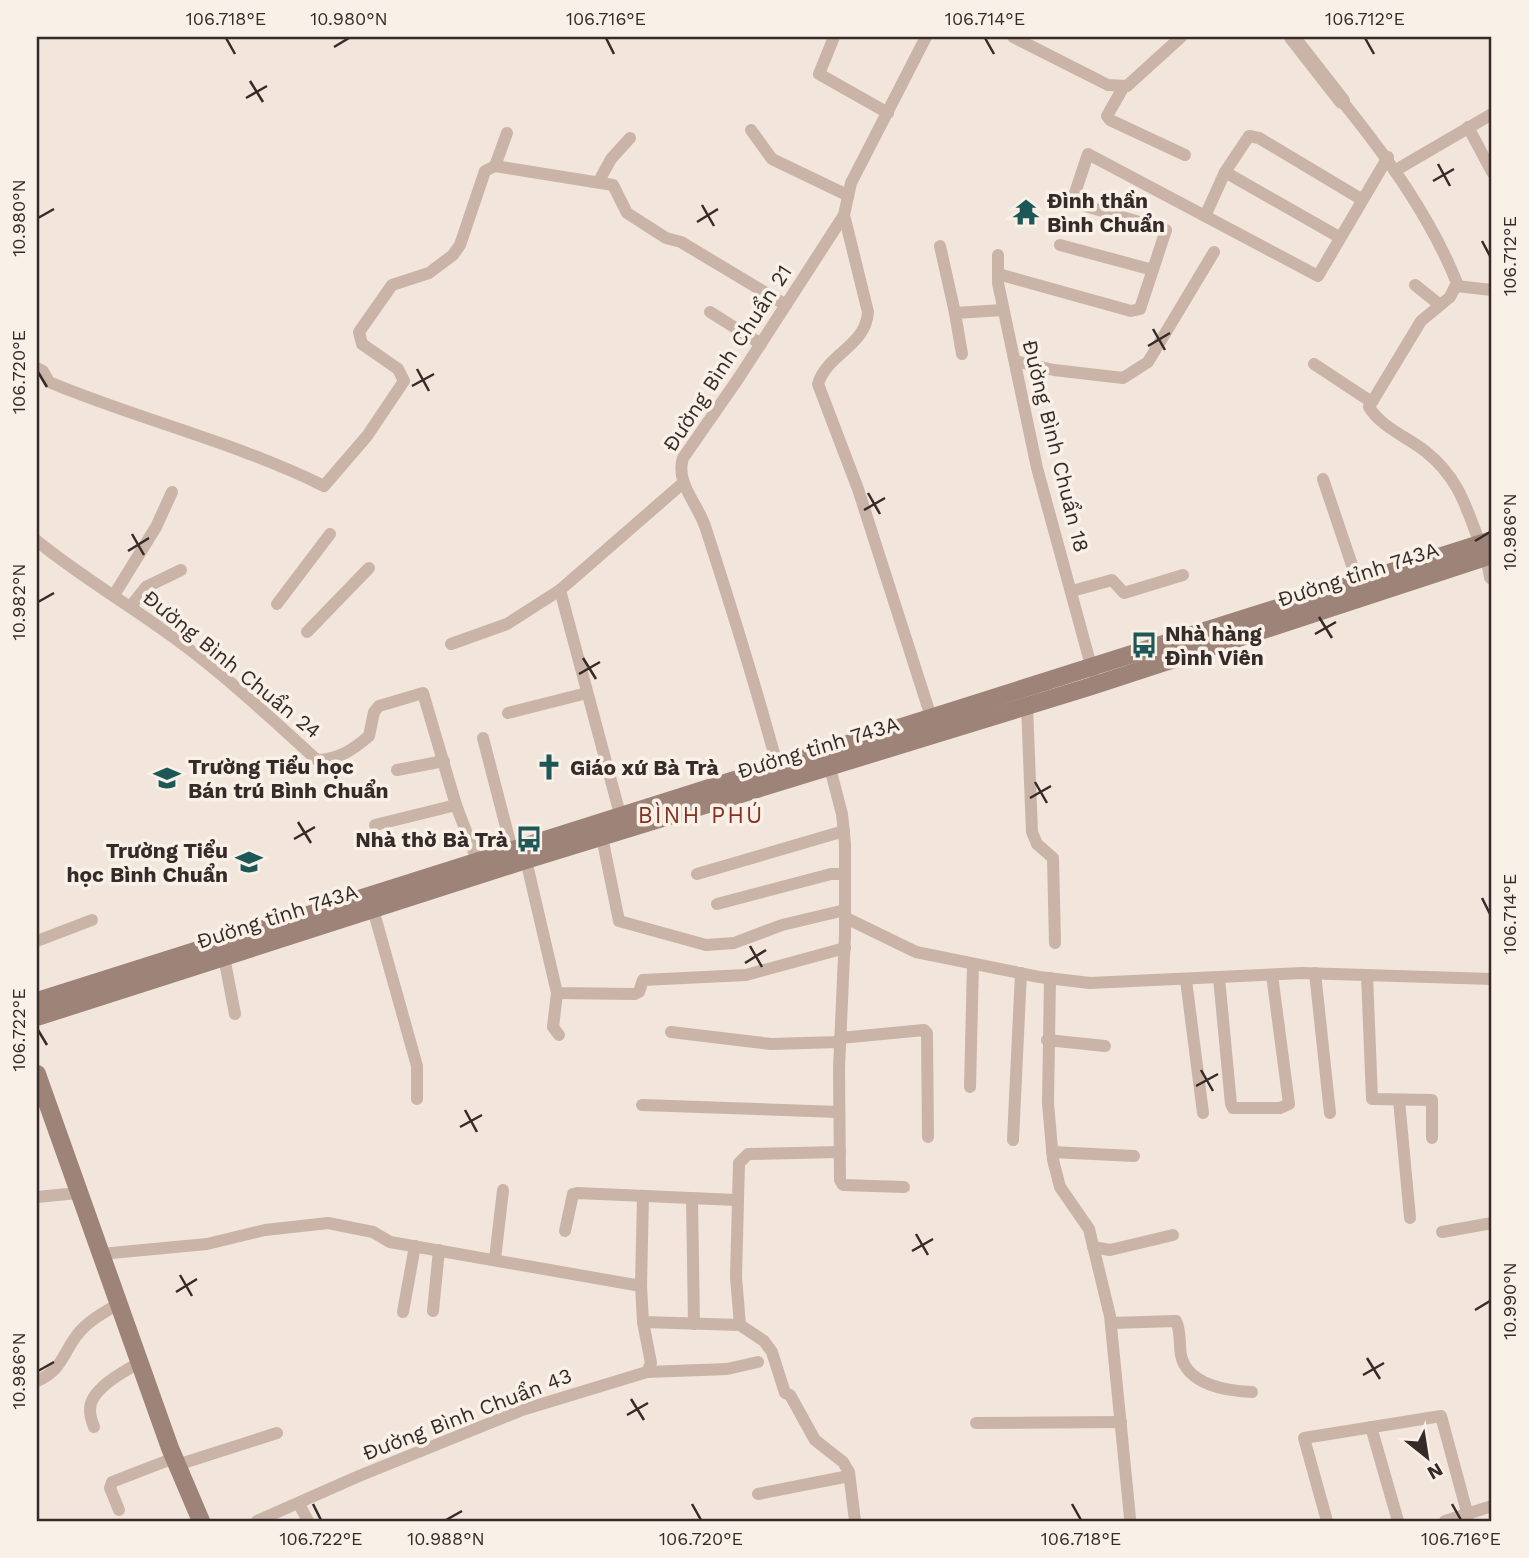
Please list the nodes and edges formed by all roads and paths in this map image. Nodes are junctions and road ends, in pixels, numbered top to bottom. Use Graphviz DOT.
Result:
graph roads {
  1 [pos="834,37"];
  2 [pos="926,37"];
  3 [pos="1013,37"];
  4 [pos="1181,37"];
  5 [pos="1292,37"];
  6 [pos="1124,86"];
  7 [pos="1342,101"];
  8 [pos="888,113"];
  9 [pos="1492,114"];
  10 [pos="1468,127"];
  11 [pos="751,130"];
  12 [pos="507,133"];
  13 [pos="630,138"];
  14 [pos="1185,155"];
  15 [pos="1388,158"];
  16 [pos="495,166"];
  17 [pos="1396,170"];
  18 [pos="1225,172"];
  19 [pos="1492,172"];
  20 [pos="599,181"];
  21 [pos="847,195"];
  22 [pos="1361,199"];
  23 [pos="1206,214"];
  24 [pos="844,215"];
  25 [pos="1339,237"];
  26 [pos="1060,245"];
  27 [pos="940,246"];
  28 [pos="1214,252"];
  29 [pos="998,255"];
  30 [pos="1153,270"];
  31 [pos="998,274"];
  32 [pos="1415,285"];
  33 [pos="1456,286"];
  34 [pos="1492,290"];
  35 [pos="786,304"];
  36 [pos="1440,305"];
  37 [pos="1003,310"];
  38 [pos="710,313"];
  39 [pos="955,313"];
  40 [pos="761,344"];
  41 [pos="962,354"];
  42 [pos="1015,361"];
  43 [pos="1314,364"];
  44 [pos="37,368"];
  45 [pos="1370,401"];
  46 [pos="1323,479"];
  47 [pos="683,483"];
  48 [pos="172,492"];
  49 [pos="330,534"];
  50 [pos="37,541"];
  51 [pos="1488,549"];
  52 [pos="369,568"];
  53 [pos="181,570"];
  54 [pos="1182,575"];
  55 [pos="1492,577"];
  56 [pos="1358,583"];
  57 [pos="560,590"];
  58 [pos="1072,591"];
  59 [pos="114,594"];
  60 [pos="277,604"];
  61 [pos="131,606"];
  62 [pos="307,632"];
  63 [pos="451,644"];
  64 [pos="1093,677"];
  65 [pos="587,694"];
  66 [pos="1027,706"];
  67 [pos="508,712"];
  68 [pos="932,720"];
  69 [pos="483,738"];
  70 [pos="443,761"];
  71 [pos="778,768"];
  72 [pos="830,768"];
  73 [pos="397,770"];
  74 [pos="456,805"];
  75 [pos="621,818"];
  76 [pos="375,825"];
  77 [pos="844,831"];
  78 [pos="601,837"];
  79 [pos="545,847"];
  80 [pos="519,855"];
  81 [pos="477,860"];
  82 [pos="697,874"];
  83 [pos="845,874"];
  84 [pos="717,904"];
  85 [pos="373,909"];
  86 [pos="845,914"];
  87 [pos="92,920"];
  88 [pos="37,941"];
  89 [pos="1055,943"];
  90 [pos="845,948"];
  91 [pos="224,957"];
  92 [pos="973,964"];
  93 [pos="1021,973"];
  94 [pos="1315,973"];
  95 [pos="1272,975"];
  96 [pos="1367,975"];
  97 [pos="1050,978"];
  98 [pos="1219,978"];
  99 [pos="1492,979"];
  100 [pos="1186,980"];
  101 [pos="557,993"];
  102 [pos="37,1001"];
  103 [pos="235,1014"];
  104 [pos="37,1017"];
  105 [pos="671,1032"];
  106 [pos="559,1035"];
  107 [pos="840,1040"];
  108 [pos="1047,1040"];
  109 [pos="1105,1046"];
  110 [pos="37,1073"];
  111 [pos="970,1087"];
  112 [pos="417,1099"];
  113 [pos="1399,1100"];
  114 [pos="642,1105"];
  115 [pos="839,1112"];
  116 [pos="1203,1113"];
  117 [pos="1331,1113"];
  118 [pos="928,1136"];
  119 [pos="1432,1138"];
  120 [pos="1013,1140"];
  121 [pos="840,1152"];
  122 [pos="1052,1152"];
  123 [pos="1134,1156"];
  124 [pos="904,1187"];
  125 [pos="503,1190"];
  126 [pos="78,1193"];
  127 [pos="643,1196"];
  128 [pos="37,1197"];
  129 [pos="692,1198"];
  130 [pos="736,1200"];
  131 [pos="1410,1218"];
  132 [pos="1492,1223"];
  133 [pos="565,1231"];
  134 [pos="1442,1232"];
  135 [pos="1172,1235"];
  136 [pos="415,1246"];
  137 [pos="1093,1247"];
  138 [pos="439,1250"];
  139 [pos="101,1254"];
  140 [pos="495,1259"];
  141 [pos="640,1286"];
  142 [pos="118,1304"];
  143 [pos="433,1311"];
  144 [pos="403,1312"];
  145 [pos="643,1322"];
  146 [pos="1111,1323"];
  147 [pos="694,1324"];
  148 [pos="740,1325"];
  149 [pos="758,1362"];
  150 [pos="139,1363"];
  151 [pos="647,1371"];
  152 [pos="37,1381"];
  153 [pos="1252,1392"];
  154 [pos="1121,1422"];
  155 [pos="976,1423"];
  156 [pos="94,1427"];
  157 [pos="1371,1427"];
  158 [pos="277,1433"];
  159 [pos="175,1461"];
  160 [pos="849,1475"];
  161 [pos="758,1494"];
  162 [pos="299,1504"];
  163 [pos="1492,1506"];
  164 [pos="119,1510"];
  165 [pos="1468,1516"];
  166 [pos="1130,1518"];
  167 [pos="201,1521"];
  168 [pos="257,1521"];
  169 [pos="308,1521"];
  170 [pos="855,1521"];
  171 [pos="1327,1521"];
  172 [pos="1398,1521"];
  173 [pos="1445,1521"];
  1 -- 8 [label="street"];
  2 -- 8 [label="street"];
  3 -- 6 [label="street"];
  4 -- 6 [label="street"];
  5 -- 7 [label="street"];
  6 -- 14 [label="street"];
  7 -- 15 [label="street"];
  8 -- 21 [label="street"];
  9 -- 10 [label="street"];
  10 -- 17 [label="street"];
  10 -- 19 [label="street"];
  11 -- 21 [label="street"];
  12 -- 16 [label="street"];
  13 -- 20 [label="street"];
  15 -- 17 [label="street"];
  15 -- 22 [label="street"];
  16 -- 20 [label="street"];
  16 -- 44 [label="street"];
  17 -- 33 [label="street"];
  18 -- 22 [label="street"];
  18 -- 23 [label="street"];
  18 -- 25 [label="street"];
  20 -- 35 [label="street"];
  21 -- 24 [label="street"];
  22 -- 25 [label="street"];
  23 -- 25 [label="street"];
  23 -- 30 [label="street"];
  24 -- 35 [label="street, Đường Bình Chuẩn 21"];
  24 -- 68 [label="street"];
  26 -- 30 [label="street"];
  27 -- 39 [label="street"];
  28 -- 42 [label="street"];
  29 -- 31 [label="street, Đường Bình Chuẩn 18"];
  30 -- 31 [label="street"];
  31 -- 37 [label="street, Đường Bình Chuẩn 18"];
  32 -- 36 [label="street"];
  33 -- 34 [label="street"];
  33 -- 36 [label="street"];
  35 -- 40 [label="street, Đường Bình Chuẩn 21"];
  36 -- 45 [label="street"];
  37 -- 39 [label="street"];
  37 -- 42 [label="street, Đường Bình Chuẩn 18"];
  38 -- 40 [label="street"];
  39 -- 41 [label="street"];
  40 -- 47 [label="street, Đường Bình Chuẩn 21"];
  42 -- 58 [label="street, Đường Bình Chuẩn 18"];
  43 -- 45 [label="street"];
  45 -- 51 [label="street"];
  46 -- 56 [label="street"];
  47 -- 57 [label="street"];
  47 -- 71 [label="street, Đường Bình Chuẩn 21"];
  48 -- 59 [label="street"];
  49 -- 60 [label="street"];
  50 -- 59 [label="street, Đường Bình Chuẩn 24"];
  51 -- 55 [label="street"];
  51 -- 56 [label="main road, Đường tỉnh 743A"];
  51 -- 64 [label="main road, Đường tỉnh 743A"];
  52 -- 62 [label="street"];
  53 -- 61 [label="street"];
  54 -- 58 [label="street"];
  56 -- 64 [label="main road, Đường tỉnh 743A"];
  57 -- 63 [label="street"];
  57 -- 65 [label="street"];
  58 -- 64 [label="street, Đường Bình Chuẩn 18"];
  59 -- 61 [label="street, Đường Bình Chuẩn 24"];
  61 -- 70 [label="street, Đường Bình Chuẩn 24"];
  64 -- 66 [label="main road, Đường tỉnh 743A"];
  64 -- 68 [label="main road, Đường tỉnh 743A"];
  65 -- 67 [label="street"];
  65 -- 75 [label="street"];
  66 -- 72 [label="main road, Đường tỉnh 743A"];
  66 -- 89 [label="street"];
  68 -- 71 [label="main road, Đường tỉnh 743A"];
  69 -- 80 [label="street"];
  70 -- 73 [label="street"];
  70 -- 74 [label="street, Đường Bình Chuẩn 24"];
  71 -- 75 [label="main road, Đường tỉnh 743A"];
  72 -- 77 [label="street"];
  72 -- 78 [label="main road, Đường tỉnh 743A"];
  74 -- 76 [label="street"];
  74 -- 81 [label="street, Đường Bình Chuẩn 24"];
  75 -- 79 [label="main road, Đường tỉnh 743A"];
  77 -- 82 [label="street"];
  77 -- 83 [label="street"];
  78 -- 79 [label="main road, Đường tỉnh 743A"];
  78 -- 86 [label="street"];
  79 -- 80 [label="main road, Đường tỉnh 743A"];
  80 -- 81 [label="main road, Đường tỉnh 743A"];
  80 -- 85 [label="main road, Đường tỉnh 743A"];
  80 -- 101 [label="street"];
  81 -- 102 [label="main road, Đường tỉnh 743A"];
  83 -- 84 [label="street"];
  83 -- 86 [label="street"];
  85 -- 91 [label="main road, Đường tỉnh 743A"];
  85 -- 112 [label="street"];
  86 -- 90 [label="street"];
  86 -- 92 [label="street"];
  87 -- 88 [label="street"];
  90 -- 101 [label="street"];
  90 -- 107 [label="street"];
  91 -- 103 [label="street"];
  91 -- 104 [label="main road, Đường tỉnh 743A"];
  92 -- 93 [label="street"];
  92 -- 111 [label="street"];
  93 -- 97 [label="street"];
  93 -- 120 [label="street"];
  94 -- 95 [label="street"];
  94 -- 96 [label="street"];
  94 -- 117 [label="street"];
  95 -- 98 [label="street"];
  95 -- 98 [label="street"];
  96 -- 99 [label="street"];
  96 -- 113 [label="street"];
  97 -- 100 [label="street"];
  97 -- 108 [label="street"];
  98 -- 100 [label="street"];
  100 -- 116 [label="street"];
  101 -- 106 [label="street"];
  105 -- 107 [label="street"];
  107 -- 115 [label="street"];
  107 -- 118 [label="street"];
  108 -- 109 [label="street"];
  108 -- 122 [label="street"];
  110 -- 126 [label="main road"];
  113 -- 119 [label="street"];
  113 -- 131 [label="street"];
  114 -- 115 [label="street"];
  115 -- 121 [label="street"];
  121 -- 124 [label="street"];
  121 -- 130 [label="street"];
  122 -- 123 [label="street"];
  122 -- 137 [label="street"];
  125 -- 140 [label="street"];
  126 -- 128 [label="street"];
  126 -- 139 [label="main road"];
  127 -- 129 [label="street"];
  127 -- 133 [label="street"];
  127 -- 141 [label="street"];
  129 -- 130 [label="street"];
  129 -- 147 [label="street"];
  130 -- 148 [label="street"];
  132 -- 134 [label="street"];
  135 -- 137 [label="street"];
  136 -- 138 [label="street"];
  136 -- 139 [label="street"];
  136 -- 144 [label="street"];
  137 -- 146 [label="street"];
  138 -- 140 [label="street"];
  138 -- 143 [label="street"];
  139 -- 142 [label="main road"];
  140 -- 141 [label="street"];
  141 -- 145 [label="street"];
  142 -- 150 [label="main road"];
  142 -- 152 [label="street"];
  145 -- 147 [label="street"];
  145 -- 151 [label="street"];
  146 -- 153 [label="street"];
  146 -- 154 [label="street"];
  147 -- 148 [label="street"];
  148 -- 160 [label="street"];
  149 -- 151 [label="street, Đường Bình Chuẩn 43"];
  150 -- 156 [label="street"];
  150 -- 159 [label="main road"];
  151 -- 162 [label="street, Đường Bình Chuẩn 43"];
  154 -- 155 [label="street"];
  154 -- 166 [label="street"];
  157 -- 165 [label="street"];
  157 -- 171 [label="street"];
  157 -- 172 [label="street"];
  158 -- 159 [label="street"];
  159 -- 164 [label="street"];
  159 -- 167 [label="main road"];
  160 -- 161 [label="street"];
  160 -- 170 [label="street"];
  162 -- 168 [label="street, Đường Bình Chuẩn 43"];
  162 -- 169 [label="street"];
  163 -- 165 [label="street"];
  165 -- 173 [label="street"];
}
